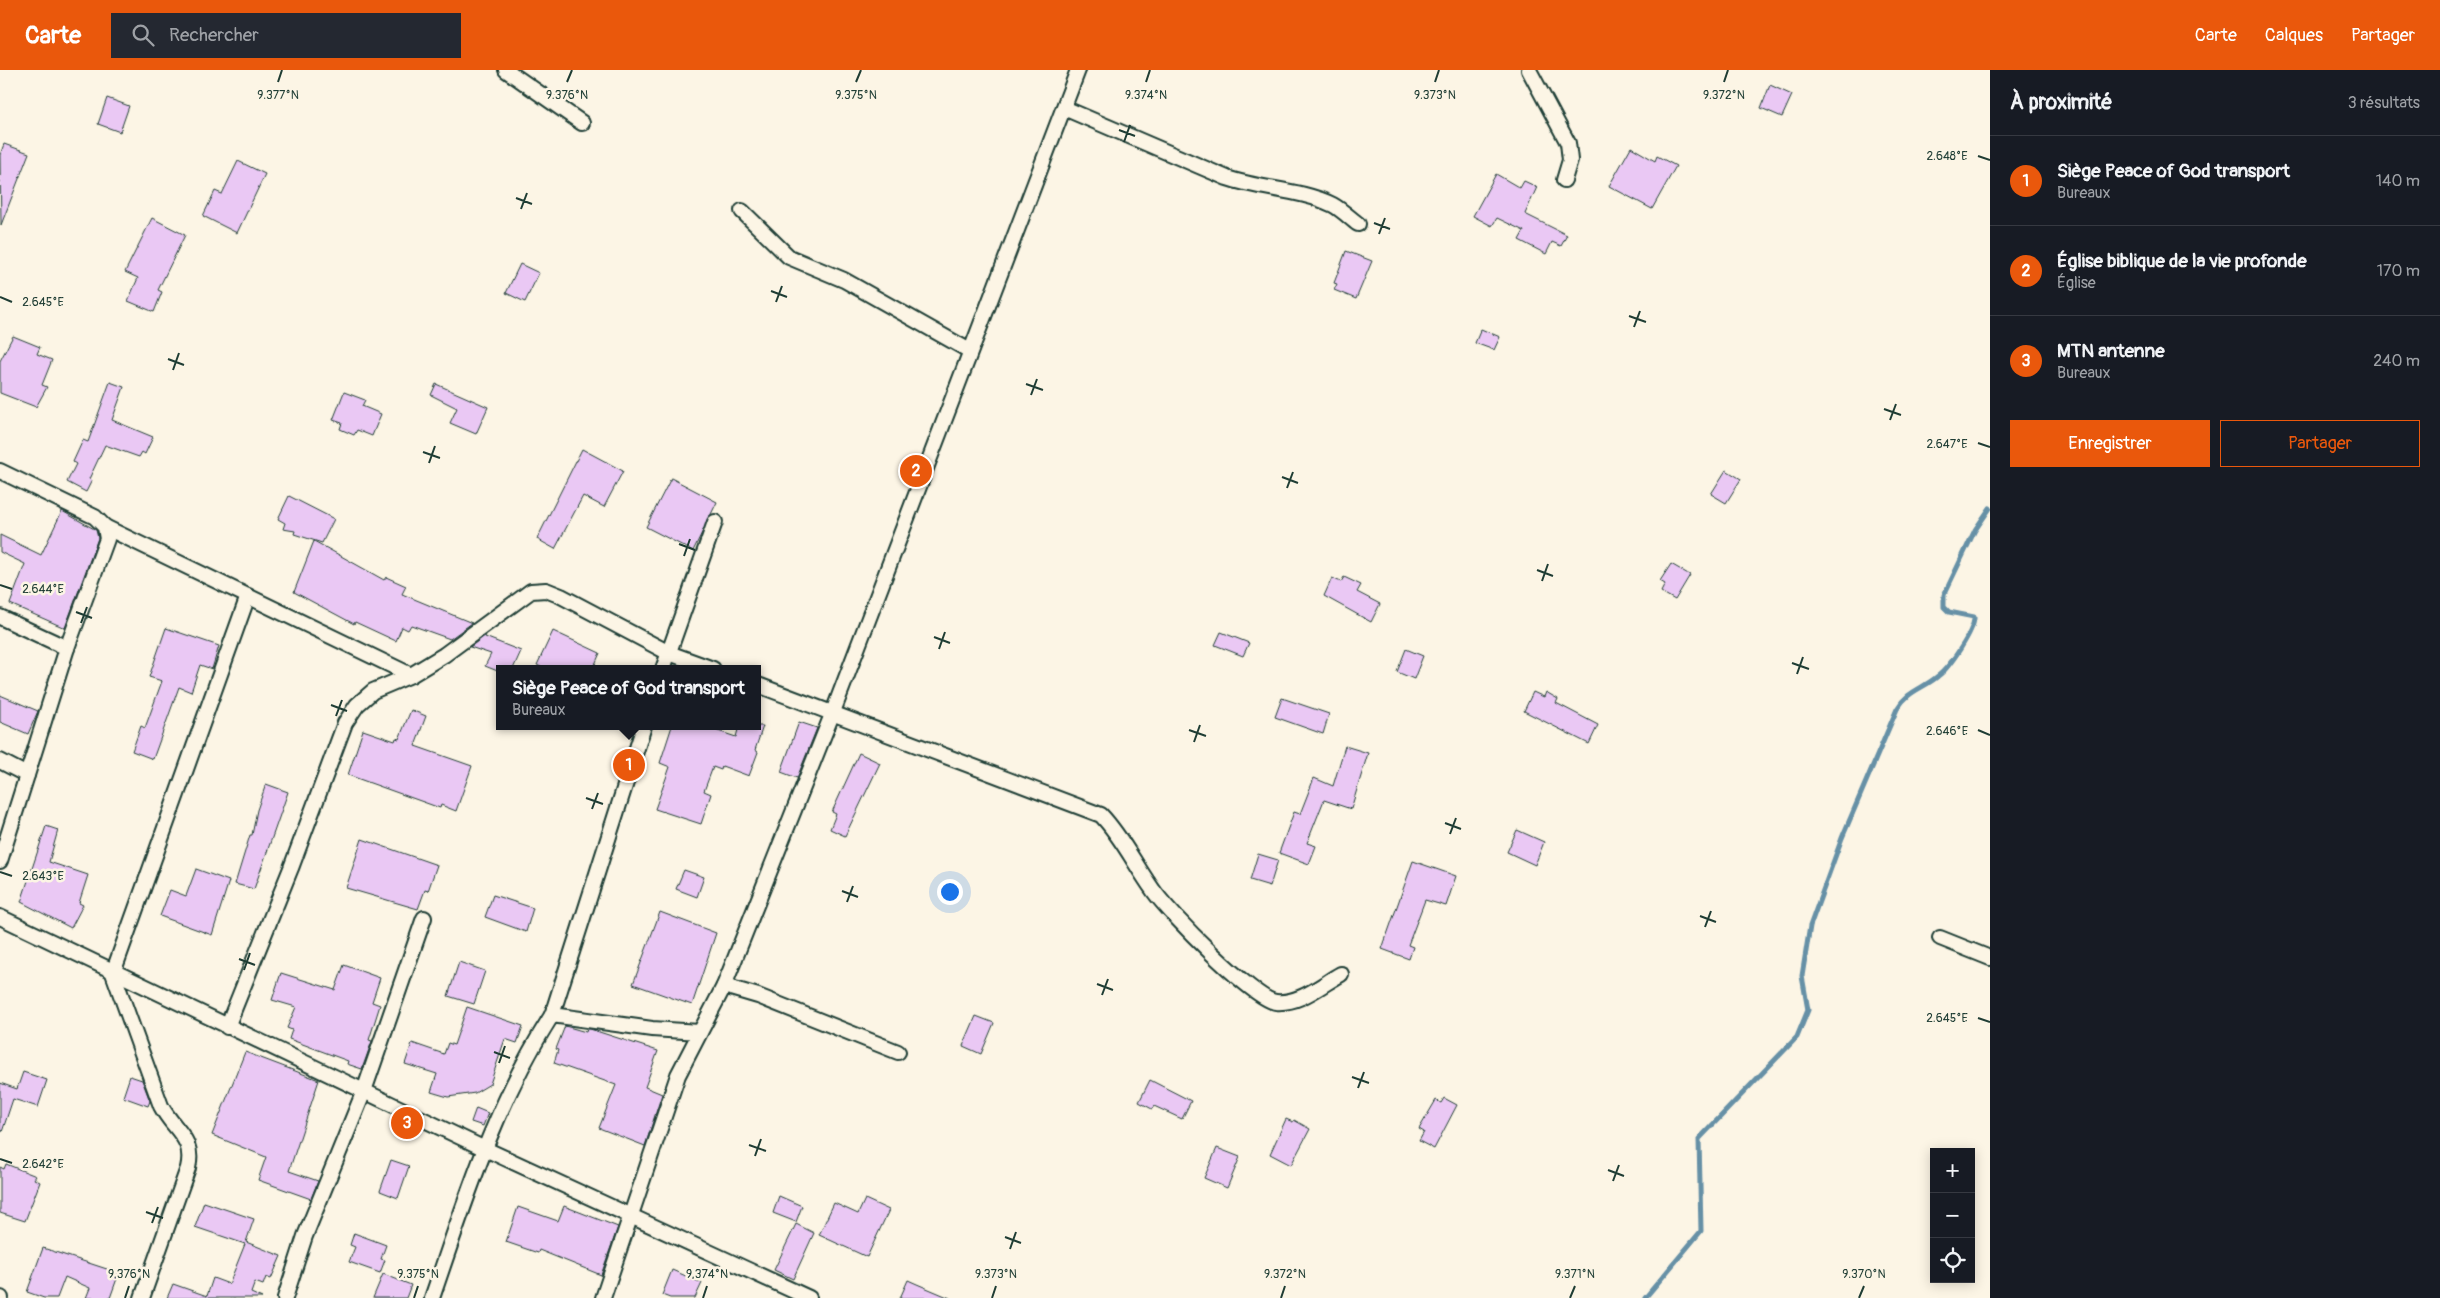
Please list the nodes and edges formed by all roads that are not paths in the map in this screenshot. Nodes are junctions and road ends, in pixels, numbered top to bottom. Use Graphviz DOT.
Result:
graph roads {
  1 [pos="506,70"];
  2 [pos="1078,70"];
  3 [pos="1529,70"];
  4 [pos="1064,108"];
  5 [pos="582,123"];
  6 [pos="1564,180"];
  7 [pos="742,211"];
  8 [pos="1358,224"];
  9 [pos="970,351"];
  10 [pos="0,471"];
  11 [pos="715,522"];
  12 [pos="105,527"];
  13 [pos="248,596"];
  14 [pos="0,617"];
  15 [pos="67,648"];
  16 [pos="669,652"];
  17 [pos="664,665"];
  18 [pos="703,665"];
  19 [pos="411,675"];
  20 [pos="761,686"];
  21 [pos="833,712"];
  22 [pos="643,730"];
  23 [pos="0,761"];
  24 [pos="27,775"];
  25 [pos="0,861"];
  26 [pos="0,917"];
  27 [pos="424,918"];
  28 [pos="1940,938"];
  29 [pos="1990,958"];
  30 [pos="113,973"];
  31 [pos="1342,974"];
  32 [pos="724,986"];
  33 [pos="552,1015"];
  34 [pos="227,1027"];
  35 [pos="700,1032"];
  36 [pos="898,1052"];
  37 [pos="364,1091"];
  38 [pos="483,1148"];
  39 [pos="632,1217"];
  40 [pos="142,1298"];
  41 [pos="285,1298"];
  42 [pos="432,1298"];
  43 [pos="603,1298"];
  44 [pos="809,1298"];
  1 -- 5 [label="street"];
  2 -- 4 [label="street"];
  3 -- 6 [label="street"];
  4 -- 8 [label="street"];
  4 -- 9 [label="street"];
  7 -- 9 [label="street"];
  9 -- 21 [label="street"];
  10 -- 12 [label="street"];
  11 -- 16 [label="street"];
  12 -- 13 [label="street"];
  12 -- 15 [label="street"];
  13 -- 19 [label="street"];
  13 -- 30 [label="street"];
  14 -- 15 [label="street"];
  15 -- 24 [label="street"];
  16 -- 17 [label="street"];
  16 -- 18 [label="street"];
  16 -- 19 [label="street"];
  19 -- 34 [label="street"];
  20 -- 21 [label="street"];
  21 -- 31 [label="street"];
  21 -- 32 [label="street"];
  22 -- 33 [label="street"];
  23 -- 24 [label="street"];
  24 -- 25 [label="street"];
  26 -- 30 [label="street"];
  27 -- 37 [label="street"];
  28 -- 29 [label="street"];
  30 -- 34 [label="street"];
  30 -- 40 [label="street"];
  32 -- 35 [label="street"];
  32 -- 36 [label="street"];
  33 -- 35 [label="street"];
  33 -- 38 [label="street"];
  34 -- 37 [label="street"];
  35 -- 39 [label="street"];
  37 -- 38 [label="street"];
  37 -- 41 [label="street"];
  38 -- 39 [label="street"];
  38 -- 42 [label="street"];
  39 -- 43 [label="street"];
  39 -- 44 [label="street"];
}
